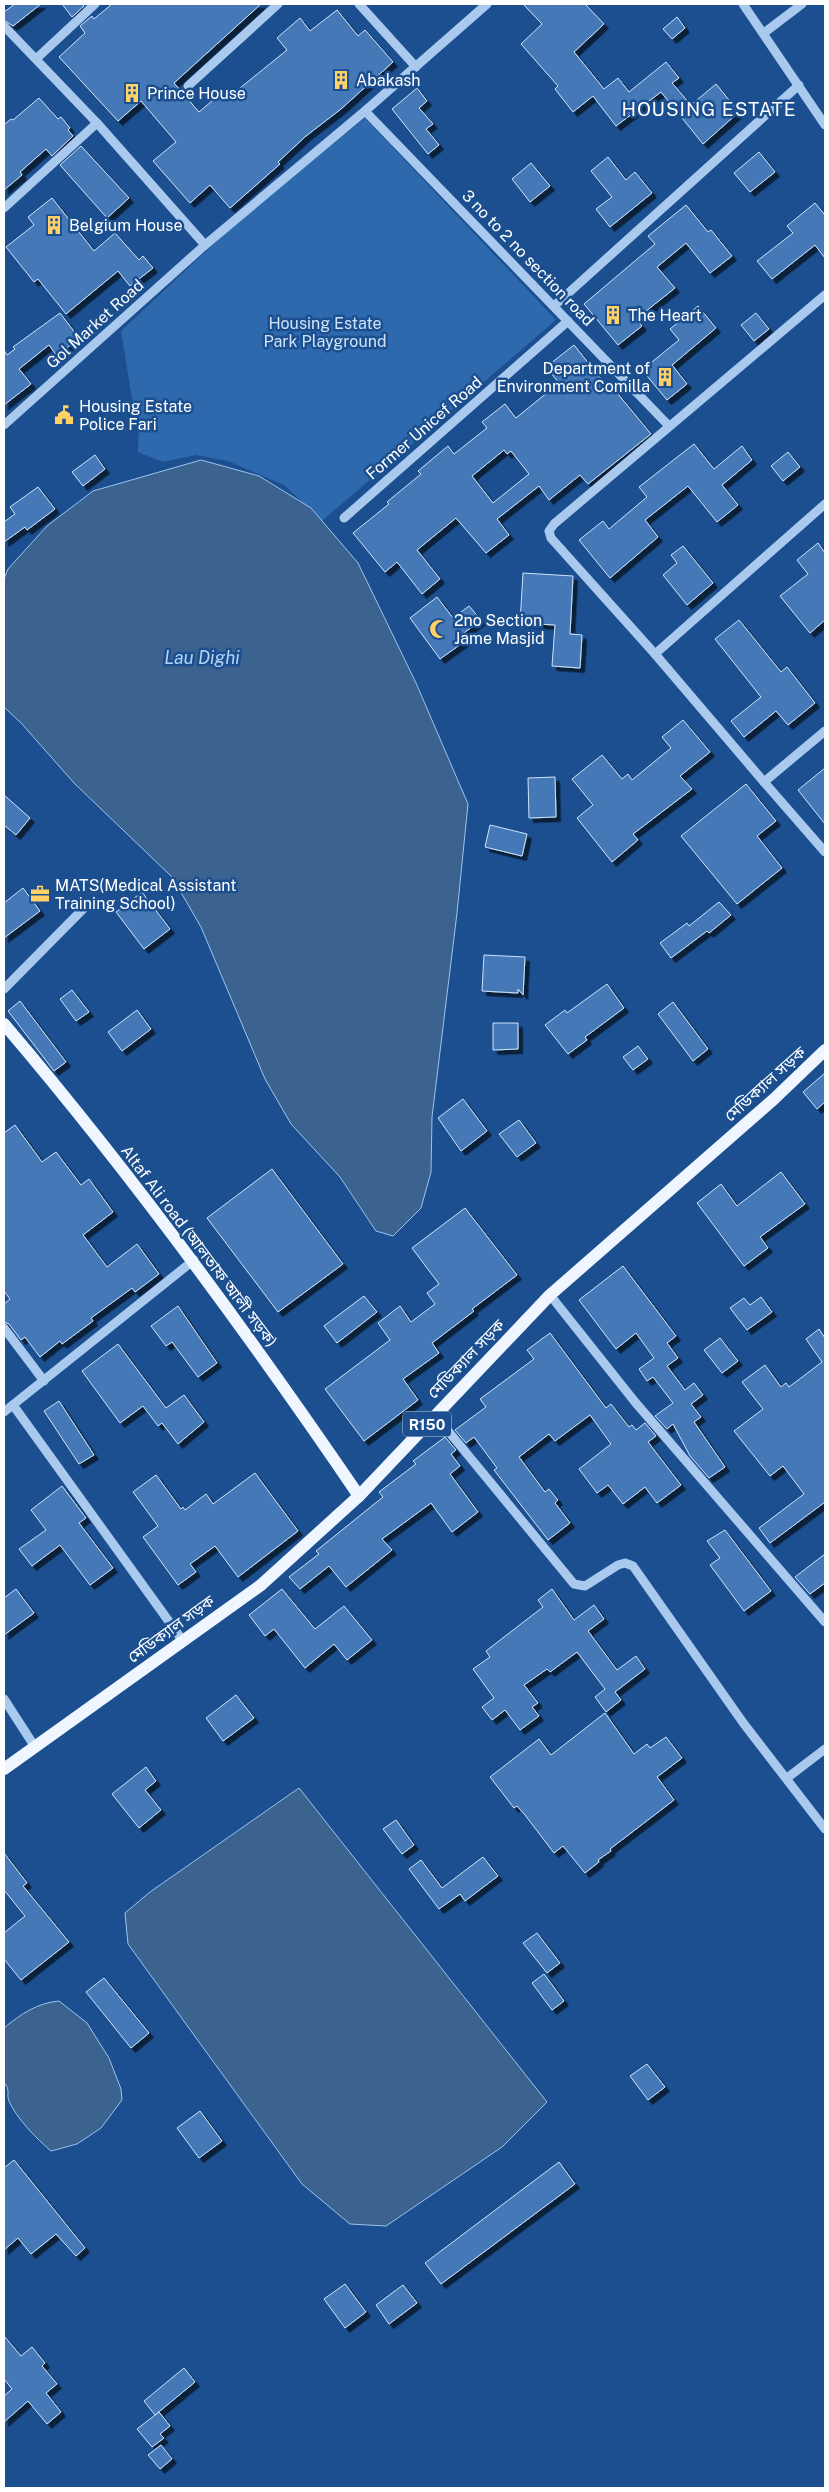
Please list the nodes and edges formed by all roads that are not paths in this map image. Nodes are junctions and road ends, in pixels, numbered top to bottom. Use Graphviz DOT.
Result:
graph roads {
  1 [pos="95,4"];
  2 [pos="278,4"];
  3 [pos="359,4"];
  4 [pos="486,4"];
  5 [pos="743,4"];
  6 [pos="802,4"];
  7 [pos="4,26"];
  8 [pos="764,34"];
  9 [pos="36,59"];
  10 [pos="416,67"];
  11 [pos="799,85"];
  12 [pos="188,86"];
  13 [pos="366,111"];
  14 [pos="97,123"];
  15 [pos="825,124"];
  16 [pos="4,208"];
  17 [pos="205,246"];
  18 [pos="825,295"];
  19 [pos="554,306"];
  20 [pos="568,321"];
  21 [pos="4,425"];
  22 [pos="670,426"];
  23 [pos="825,504"];
  24 [pos="344,518"];
  25 [pos="655,654"];
  26 [pos="825,731"];
  27 [pos="764,782"];
  28 [pos="825,852"];
  29 [pos="86,906"];
  30 [pos="4,989"];
  31 [pos="4,1024"];
  32 [pos="825,1050"];
  33 [pos="194,1260"];
  34 [pos="550,1295"];
  35 [pos="4,1328"];
  36 [pos="44,1381"];
  37 [pos="13,1405"];
  38 [pos="4,1412"];
  39 [pos="435,1415"];
  40 [pos="360,1496"];
  41 [pos="825,1622"];
  42 [pos="183,1640"];
  43 [pos="4,1699"];
  44 [pos="35,1747"];
  45 [pos="825,1749"];
  46 [pos="4,1769"];
  47 [pos="786,1778"];
  48 [pos="825,1829"];
  1 -- 9 [label="street"];
  2 -- 12 [label="street"];
  3 -- 10 [label="street"];
  4 -- 10 [label="street, Gol Market Road"];
  5 -- 8 [label="street"];
  6 -- 8 [label="street"];
  7 -- 9 [label="street"];
  8 -- 11 [label="street"];
  9 -- 14 [label="street"];
  10 -- 13 [label="street, Gol Market Road"];
  11 -- 15 [label="street"];
  11 -- 19 [label="street"];
  13 -- 17 [label="street, Gol Market Road"];
  13 -- 19 [label="street, 3 no to 2 no section road"];
  14 -- 16 [label="street"];
  14 -- 17 [label="street"];
  17 -- 21 [label="street, Gol Market Road"];
  18 -- 22 [label="street"];
  19 -- 20 [label="street, 3 no to 2 no section road"];
  20 -- 22 [label="street, 3 no to 2 no section road"];
  20 -- 24 [label="street, Former Unicef Road"];
  22 -- 25 [label="street"];
  23 -- 25 [label="street"];
  25 -- 27 [label="street"];
  26 -- 27 [label="street"];
  27 -- 28 [label="street"];
  29 -- 30 [label="street"];
  31 -- 33 [label="main road, Altaf Ali road (আলতাফ আলী সড়ক)"];
  32 -- 34 [label="main road, মেডিক্যাল সড়ক / R150"];
  33 -- 36 [label="street"];
  33 -- 40 [label="main road, Altaf Ali road (আলতাফ আলী সড়ক)"];
  34 -- 39 [label="main road, মেডিক্যাল সড়ক / R150"];
  34 -- 41 [label="street"];
  35 -- 36 [label="street"];
  36 -- 37 [label="street"];
  37 -- 38 [label="street"];
  37 -- 42 [label="street"];
  39 -- 40 [label="main road, মেডিক্যাল সড়ক / R150"];
  39 -- 47 [label="street"];
  40 -- 42 [label="main road, মেডিক্যাল সড়ক / R150"];
  42 -- 44 [label="main road, মেডিক্যাল সড়ক / R150"];
  43 -- 44 [label="street"];
  44 -- 46 [label="main road, মেডিক্যাল সড়ক / R150"];
  45 -- 47 [label="street"];
  47 -- 48 [label="street"];
}
